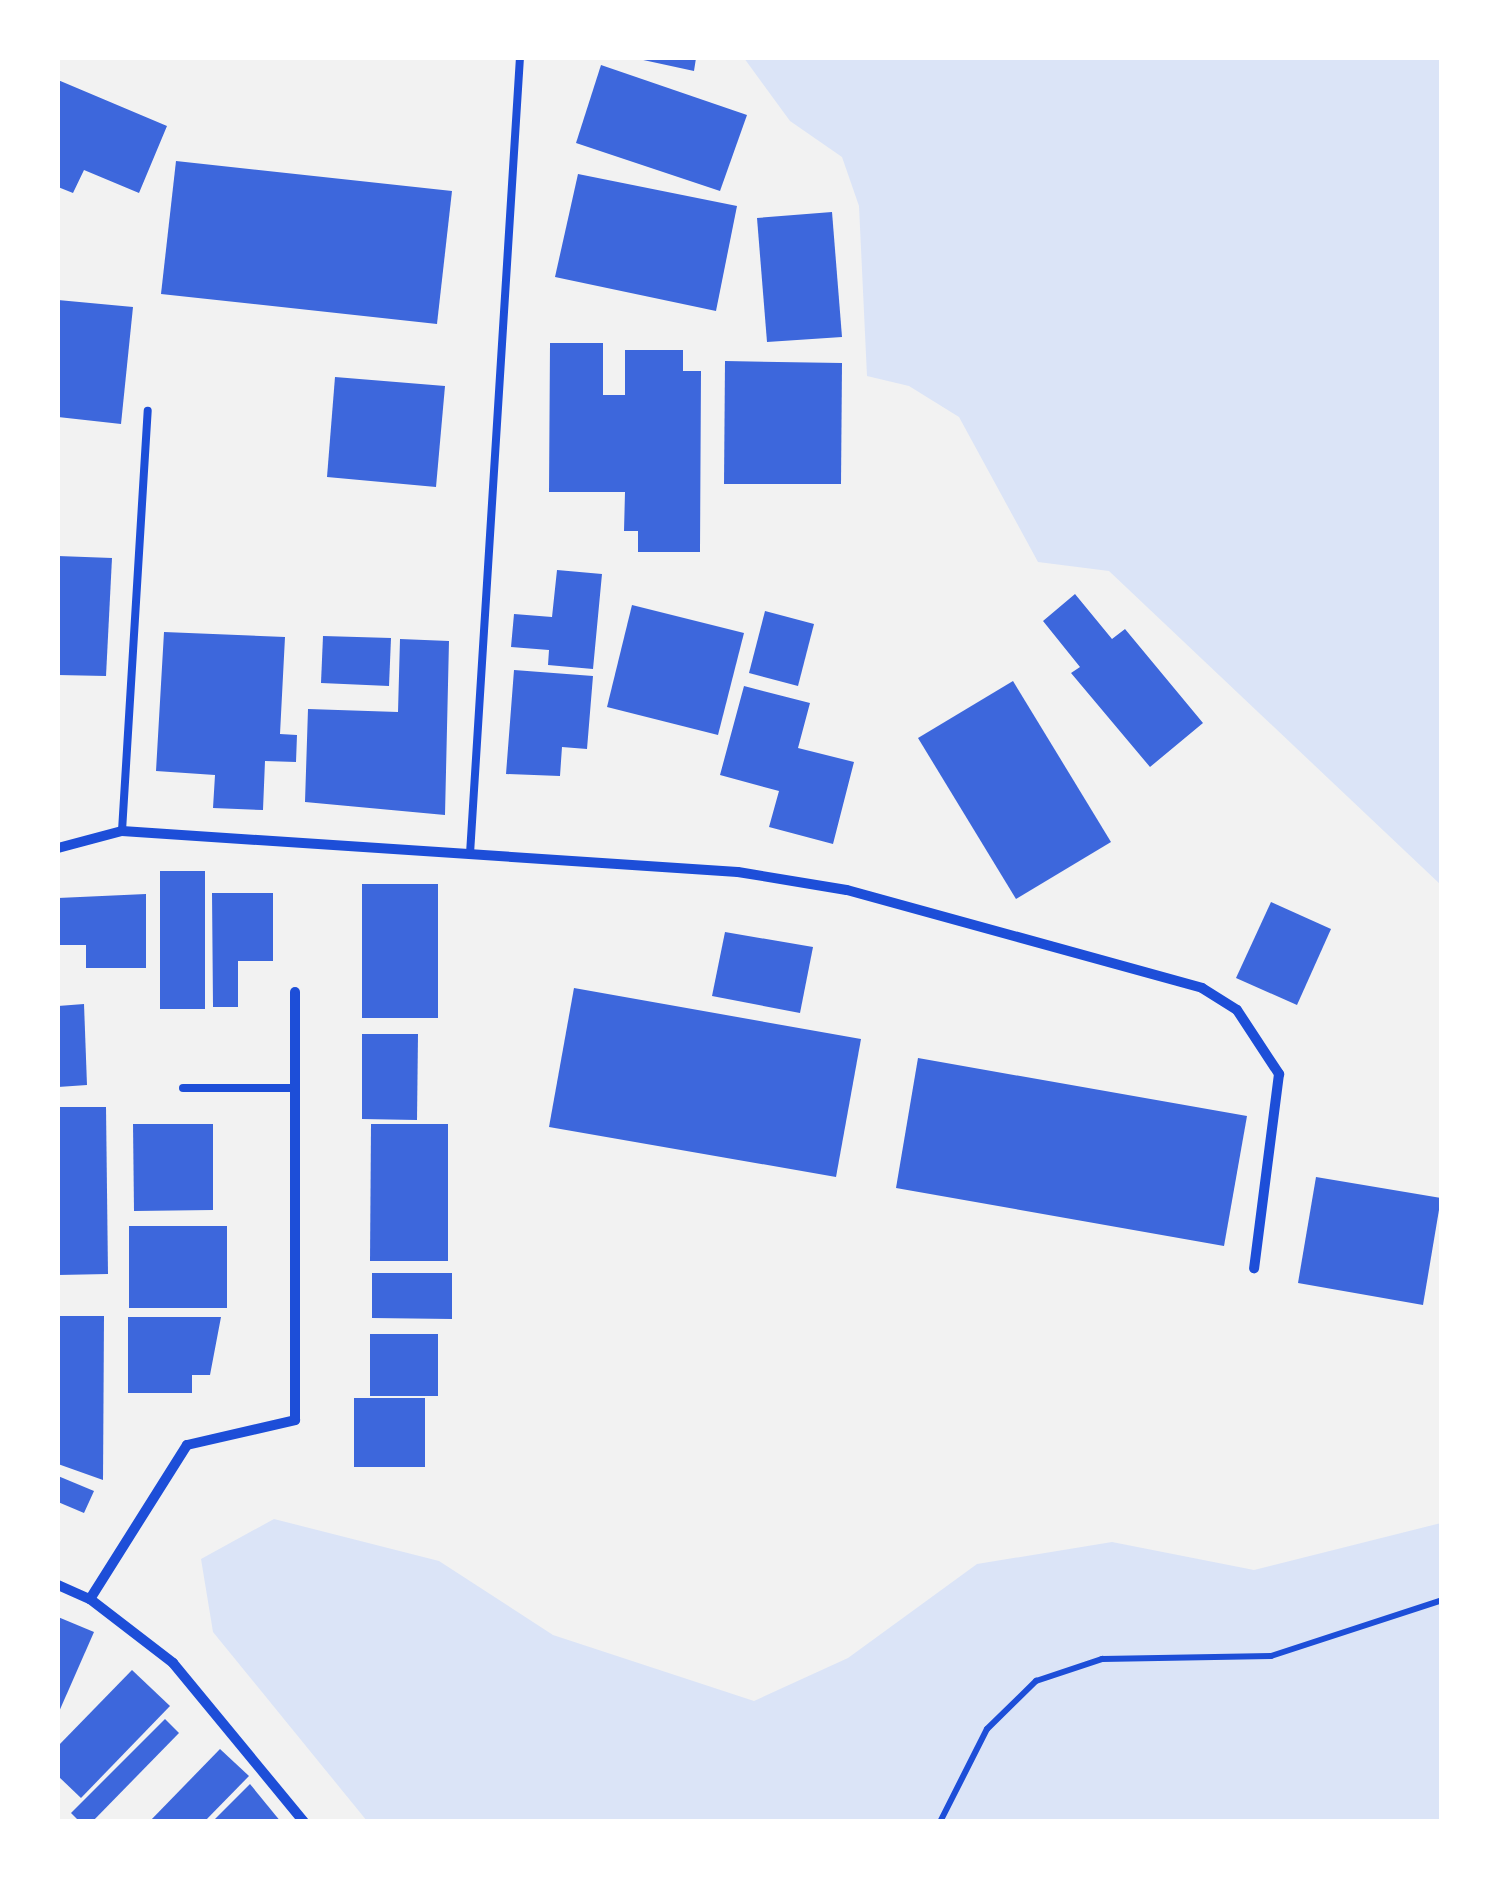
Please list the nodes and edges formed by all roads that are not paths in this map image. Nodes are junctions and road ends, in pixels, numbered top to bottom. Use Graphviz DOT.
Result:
graph roads {
  1 [pos="520,58"];
  2 [pos="148,410"];
  3 [pos="122,831"];
  4 [pos="58,848"];
  5 [pos="470,854"];
  6 [pos="295,992"];
  7 [pos="183,1088"];
  8 [pos="295,1088"];
  9 [pos="1254,1268"];
  10 [pos="58,1585"];
  11 [pos="90,1599"];
  12 [pos="304,1822"];
  1 -- 5 [label="lane"];
  2 -- 3 [label="lane"];
  3 -- 4 [label="street"];
  3 -- 5 [label="street"];
  5 -- 9 [label="street"];
  6 -- 8 [label="street"];
  7 -- 8 [label="lane"];
  8 -- 11 [label="street"];
  10 -- 11 [label="street"];
  11 -- 12 [label="street"];
}
